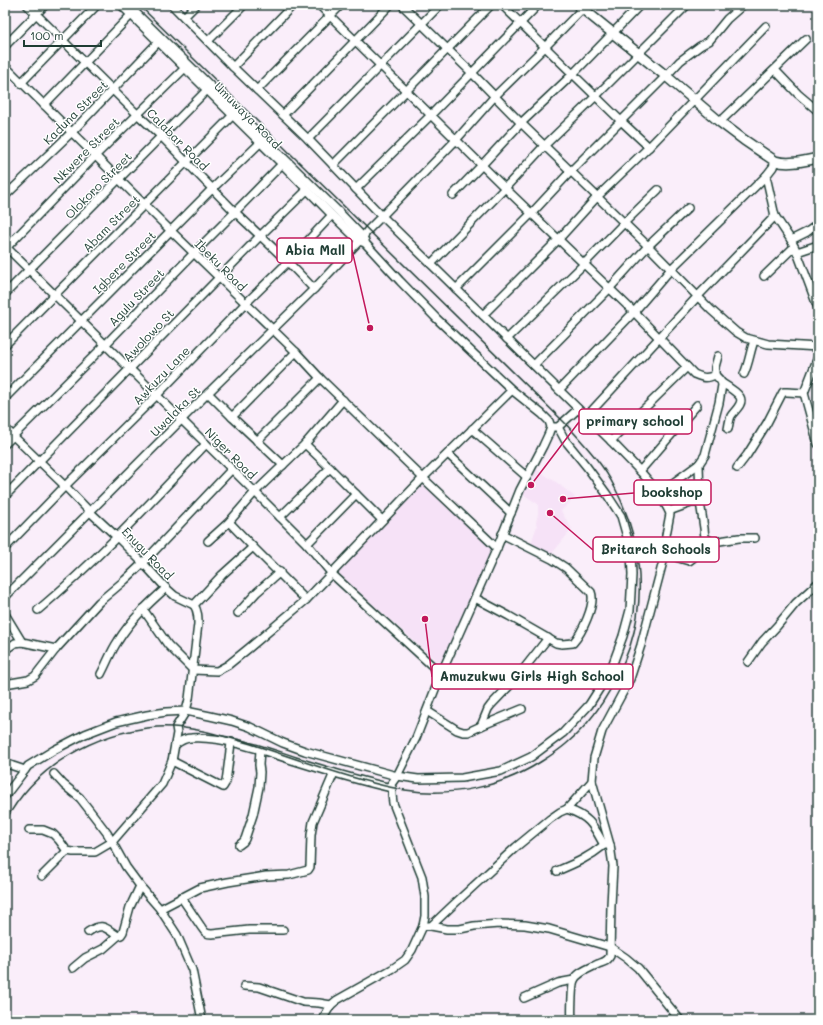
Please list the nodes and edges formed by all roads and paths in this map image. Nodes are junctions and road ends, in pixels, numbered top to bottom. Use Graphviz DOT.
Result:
graph roads {
  1 [pos="27,5"];
  2 [pos="45,5"];
  3 [pos="97,5"];
  4 [pos="121,5"];
  5 [pos="128,5"];
  6 [pos="172,5"];
  7 [pos="196,5"];
  8 [pos="244,5"];
  9 [pos="293,5"];
  10 [pos="319,5"];
  11 [pos="341,5"];
  12 [pos="390,5"];
  13 [pos="402,5"];
  14 [pos="440,5"];
  15 [pos="491,5"];
  16 [pos="502,5"];
  17 [pos="538,5"];
  18 [pos="640,5"];
  19 [pos="687,5"];
  20 [pos="743,5"];
  21 [pos="582,6"];
  22 [pos="36,14"];
  23 [pos="131,15"];
  24 [pos="330,16"];
  25 [pos="184,17"];
  26 [pos="521,23"];
  27 [pos="421,24"];
  28 [pos="766,26"];
  29 [pos="613,33"];
  30 [pos="806,39"];
  31 [pos="62,40"];
  32 [pos="160,40"];
  33 [pos="356,40"];
  34 [pos="208,41"];
  35 [pos="5,46"];
  36 [pos="545,47"];
  37 [pos="447,49"];
  38 [pos="638,54"];
  39 [pos="85,63"];
  40 [pos="381,65"];
  41 [pos="5,66"];
  42 [pos="233,67"];
  43 [pos="184,68"];
  44 [pos="775,70"];
  45 [pos="472,73"];
  46 [pos="573,74"];
  47 [pos="666,76"];
  48 [pos="21,82"];
  49 [pos="112,90"];
  50 [pos="207,90"];
  51 [pos="257,90"];
  52 [pos="406,90"];
  53 [pos="495,96"];
  54 [pos="596,96"];
  55 [pos="694,100"];
  56 [pos="44,105"];
  57 [pos="818,111"];
  58 [pos="137,114"];
  59 [pos="235,114"];
  60 [pos="283,114"];
  61 [pos="431,115"];
  62 [pos="621,121"];
  63 [pos="720,122"];
  64 [pos="521,123"];
  65 [pos="72,132"];
  66 [pos="162,137"];
  67 [pos="308,139"];
  68 [pos="456,140"];
  69 [pos="260,143"];
  70 [pos="545,145"];
  71 [pos="649,147"];
  72 [pos="95,156"];
  73 [pos="818,158"];
  74 [pos="775,161"];
  75 [pos="186,163"];
  76 [pos="282,164"];
  77 [pos="333,165"];
  78 [pos="482,165"];
  79 [pos="571,170"];
  80 [pos="766,176"];
  81 [pos="119,179"];
  82 [pos="504,188"];
  83 [pos="212,189"];
  84 [pos="356,189"];
  85 [pos="307,190"];
  86 [pos="658,190"];
  87 [pos="452,194"];
  88 [pos="5,196"];
  89 [pos="597,197"];
  90 [pos="145,205"];
  91 [pos="688,208"];
  92 [pos="235,212"];
  93 [pos="531,214"];
  94 [pos="332,215"];
  95 [pos="382,216"];
  96 [pos="775,216"];
  97 [pos="624,223"];
  98 [pos="818,224"];
  99 [pos="170,230"];
  100 [pos="260,236"];
  101 [pos="363,240"];
  102 [pos="558,240"];
  103 [pos="818,245"];
  104 [pos="648,246"];
  105 [pos="794,246"];
  106 [pos="5,248"];
  107 [pos="194,253"];
  108 [pos="288,262"];
  109 [pos="431,264"];
  110 [pos="583,265"];
  111 [pos="671,269"];
  112 [pos="29,270"];
  113 [pos="764,276"];
  114 [pos="219,278"];
  115 [pos="314,289"];
  116 [pos="456,289"];
  117 [pos="609,289"];
  118 [pos="5,294"];
  119 [pos="55,294"];
  120 [pos="698,296"];
  121 [pos="245,304"];
  122 [pos="818,308"];
  123 [pos="634,312"];
  124 [pos="483,315"];
  125 [pos="81,321"];
  126 [pos="272,330"];
  127 [pos="507,339"];
  128 [pos="659,339"];
  129 [pos="754,341"];
  130 [pos="5,345"];
  131 [pos="105,345"];
  132 [pos="818,347"];
  133 [pos="296,352"];
  134 [pos="718,356"];
  135 [pos="818,357"];
  136 [pos="534,365"];
  137 [pos="687,367"];
  138 [pos="130,369"];
  139 [pos="744,374"];
  140 [pos="715,375"];
  141 [pos="320,378"];
  142 [pos="722,383"];
  143 [pos="512,390"];
  144 [pos="559,390"];
  145 [pos="208,393"];
  146 [pos="804,393"];
  147 [pos="157,395"];
  148 [pos="5,398"];
  149 [pos="344,400"];
  150 [pos="697,405"];
  151 [pos="578,409"];
  152 [pos="232,417"];
  153 [pos="586,417"];
  154 [pos="181,420"];
  155 [pos="554,427"];
  156 [pos="5,428"];
  157 [pos="472,429"];
  158 [pos="728,429"];
  159 [pos="13,435"];
  160 [pos="257,441"];
  161 [pos="611,441"];
  162 [pos="5,444"];
  163 [pos="206,444"];
  164 [pos="305,444"];
  165 [pos="818,444"];
  166 [pos="448,454"];
  167 [pos="40,461"];
  168 [pos="699,464"];
  169 [pos="283,465"];
  170 [pos="330,468"];
  171 [pos="737,468"];
  172 [pos="231,470"];
  173 [pos="640,471"];
  174 [pos="527,477"];
  175 [pos="423,478"];
  176 [pos="65,486"];
  177 [pos="255,492"];
  178 [pos="659,493"];
  179 [pos="356,494"];
  180 [pos="5,496"];
  181 [pos="700,502"];
  182 [pos="669,511"];
  183 [pos="90,512"];
  184 [pos="511,513"];
  185 [pos="280,517"];
  186 [pos="382,520"];
  187 [pos="229,522"];
  188 [pos="502,534"];
  189 [pos="117,537"];
  190 [pos="704,538"];
  191 [pos="755,538"];
  192 [pos="208,541"];
  193 [pos="307,544"];
  194 [pos="254,547"];
  195 [pos="5,548"];
  196 [pos="497,548"];
  197 [pos="665,554"];
  198 [pos="143,563"];
  199 [pos="280,572"];
  200 [pos="332,574"];
  201 [pos="818,583"];
  202 [pos="166,588"];
  203 [pos="5,596"];
  204 [pos="475,598"];
  205 [pos="306,600"];
  206 [pos="194,605"];
  207 [pos="143,609"];
  208 [pos="38,610"];
  209 [pos="238,613"];
  210 [pos="5,614"];
  211 [pos="548,638"];
  212 [pos="22,642"];
  213 [pos="56,649"];
  214 [pos="5,650"];
  215 [pos="748,662"];
  216 [pos="193,670"];
  217 [pos="101,674"];
  218 [pos="441,674"];
  219 [pos="5,684"];
  220 [pos="522,709"];
  221 [pos="427,711"];
  222 [pos="186,712"];
  223 [pos="481,726"];
  224 [pos="231,743"];
  225 [pos="175,745"];
  226 [pos="260,750"];
  227 [pos="172,760"];
  228 [pos="5,763"];
  229 [pos="25,770"];
  230 [pos="334,773"];
  231 [pos="54,774"];
  232 [pos="397,776"];
  233 [pos="592,781"];
  234 [pos="392,788"];
  235 [pos="5,796"];
  236 [pos="567,809"];
  237 [pos="29,830"];
  238 [pos="112,842"];
  239 [pos="239,845"];
  240 [pos="607,845"];
  241 [pos="67,851"];
  242 [pos="557,871"];
  243 [pos="42,876"];
  244 [pos="140,886"];
  245 [pos="181,898"];
  246 [pos="160,909"];
  247 [pos="427,926"];
  248 [pos="283,930"];
  249 [pos="88,932"];
  250 [pos="118,936"];
  251 [pos="610,947"];
  252 [pos="73,968"];
  253 [pos="574,980"];
  254 [pos="244,986"];
  255 [pos="524,998"];
  256 [pos="331,1005"];
  257 [pos="570,1019"];
  258 [pos="202,1020"];
  259 [pos="322,1020"];
  260 [pos="680,1020"];
  1 -- 22 [label="street, Calabar Road"];
  2 -- 22 [label="street"];
  3 -- 31 [label="street"];
  4 -- 23 [label="street, Umuwaya Road"];
  5 -- 32 [label="street, Umuwaya Road"];
  6 -- 25 [label="street"];
  7 -- 25 [label="street"];
  8 -- 34 [label="street"];
  9 -- 42 [label="street"];
  10 -- 24 [label="street"];
  11 -- 24 [label="street"];
  12 -- 33 [label="street"];
  13 -- 27 [label="street"];
  14 -- 27 [label="street"];
  15 -- 37 [label="street"];
  16 -- 26 [label="street"];
  17 -- 26 [label="street"];
  18 -- 29 [label="street"];
  19 -- 38 [label="street"];
  20 -- 47 [label="street"];
  21 -- 29 [label="main road"];
  21 -- 36 [label="street, Uwalaka St"];
  22 -- 31 [label="street, Calabar Road"];
  22 -- 35 [label="street"];
  23 -- 32 [label="street, Umuwaya Road"];
  23 -- 39 [label="street"];
  24 -- 33 [label="street"];
  24 -- 51 [label="street"];
  25 -- 34 [label="street"];
  26 -- 36 [label="street"];
  26 -- 45 [label="street"];
  27 -- 37 [label="street"];
  27 -- 40 [label="street"];
  28 -- 55 [label="street"];
  29 -- 38 [label="main road"];
  29 -- 46 [label="street"];
  30 -- 44 [label="street"];
  31 -- 39 [label="street, Calabar Road"];
  31 -- 48 [label="street"];
  32 -- 43 [label="street, Umuwaya Road"];
  32 -- 49 [label="street, Kaduna Street"];
  32 -- 59 [label="street, Umuwaya Road"];
  33 -- 40 [label="street"];
  33 -- 60 [label="street"];
  34 -- 42 [label="street"];
  36 -- 46 [label="street"];
  36 -- 53 [label="street, Uwalaka St"];
  37 -- 45 [label="street"];
  37 -- 52 [label="street"];
  38 -- 47 [label="main road"];
  38 -- 54 [label="street"];
  39 -- 49 [label="street, Calabar Road"];
  39 -- 56 [label="street"];
  40 -- 52 [label="street"];
  40 -- 67 [label="street"];
  41 -- 48 [label="street, Ibeku Road"];
  42 -- 51 [label="street"];
  43 -- 50 [label="street, Umuwaya Road"];
  43 -- 58 [label="street, Nkwere Street"];
  44 -- 57 [label="street"];
  44 -- 63 [label="street"];
  45 -- 53 [label="street"];
  45 -- 61 [label="street"];
  46 -- 54 [label="street"];
  46 -- 64 [label="street"];
  47 -- 55 [label="main road"];
  47 -- 62 [label="street"];
  48 -- 56 [label="street, Ibeku Road"];
  49 -- 58 [label="street, Calabar Road"];
  49 -- 65 [label="street, Kaduna Street"];
  50 -- 59 [label="street, Umuwaya Road"];
  50 -- 66 [label="street, Olokoro Street"];
  51 -- 60 [label="street"];
  52 -- 61 [label="street"];
  52 -- 77 [label="street"];
  53 -- 64 [label="street"];
  53 -- 68 [label="street, Uwalaka St"];
  54 -- 62 [label="street"];
  54 -- 70 [label="street"];
  55 -- 63 [label="main road"];
  55 -- 71 [label="street"];
  56 -- 65 [label="street, Ibeku Road"];
  58 -- 66 [label="street, Calabar Road"];
  58 -- 72 [label="street, Nkwere Street"];
  59 -- 69 [label="street, Umuwaya Road"];
  59 -- 75 [label="street, Abam Street"];
  59 -- 101 [label="street, Umuwaya Road"];
  60 -- 67 [label="street"];
  61 -- 68 [label="street"];
  61 -- 84 [label="street"];
  62 -- 71 [label="street"];
  62 -- 79 [label="street"];
  63 -- 74 [label="main road"];
  64 -- 70 [label="street"];
  64 -- 78 [label="street"];
  65 -- 72 [label="street, Ibeku Road"];
  65 -- 88 [label="street, Kaduna Street"];
  66 -- 75 [label="street, Calabar Road"];
  66 -- 81 [label="street, Olokoro Street"];
  67 -- 77 [label="street"];
  68 -- 78 [label="street"];
  68 -- 95 [label="street, Uwalaka St"];
  69 -- 76 [label="street, Umuwaya Road"];
  69 -- 83 [label="street, Igbere Street"];
  70 -- 79 [label="street"];
  70 -- 82 [label="street"];
  71 -- 89 [label="street"];
  72 -- 81 [label="street, Ibeku Road"];
  72 -- 106 [label="street, Nkwere Street"];
  73 -- 74 [label="main road"];
  74 -- 80 [label="street"];
  75 -- 83 [label="street, Calabar Road"];
  75 -- 90 [label="street, Abam Street"];
  76 -- 85 [label="street, Umuwaya Road"];
  76 -- 92 [label="street, Agulu Street"];
  77 -- 84 [label="street"];
  78 -- 82 [label="street"];
  78 -- 87 [label="street"];
  79 -- 89 [label="street"];
  79 -- 93 [label="street"];
  80 -- 96 [label="street"];
  80 -- 111 [label="street"];
  81 -- 90 [label="street, Ibeku Road"];
  81 -- 112 [label="street, Olokoro Street"];
  82 -- 93 [label="street"];
  82 -- 109 [label="street"];
  83 -- 92 [label="street, Calabar Road"];
  83 -- 99 [label="street, Igbere Street"];
  84 -- 95 [label="street"];
  85 -- 94 [label="street, Umuwaya Road"];
  85 -- 100 [label="street, Awolowo St"];
  86 -- 97 [label="street"];
  89 -- 97 [label="street"];
  89 -- 102 [label="street"];
  90 -- 99 [label="street, Ibeku Road"];
  90 -- 119 [label="street, Abam Street"];
  91 -- 104 [label="street"];
  92 -- 100 [label="street, Calabar Road"];
  92 -- 107 [label="street, Agulu Street"];
  93 -- 102 [label="street"];
  93 -- 116 [label="street"];
  94 -- 101 [label="street, Umuwaya Road"];
  94 -- 108 [label="street, Awkuzu Lane"];
  95 -- 101 [label="street, Uwalaka St"];
  95 -- 109 [label="street"];
  96 -- 105 [label="street"];
  96 -- 120 [label="street"];
  97 -- 104 [label="street"];
  97 -- 110 [label="street"];
  98 -- 105 [label="street"];
  99 -- 107 [label="street, Ibeku Road"];
  99 -- 125 [label="street, Igbere Street"];
  100 -- 108 [label="street, Calabar Road"];
  100 -- 114 [label="street, Awolowo St"];
  101 -- 115 [label="street, Uwalaka St"];
  101 -- 143 [label="street"];
  102 -- 110 [label="street"];
  102 -- 124 [label="street"];
  103 -- 105 [label="street"];
  104 -- 111 [label="street"];
  104 -- 117 [label="street"];
  105 -- 113 [label="street"];
  105 -- 122 [label="street"];
  106 -- 112 [label="street, Niger Road"];
  107 -- 114 [label="street, Ibeku Road"];
  107 -- 131 [label="street, Agulu Street"];
  108 -- 115 [label="street, Calabar Road"];
  108 -- 121 [label="street, Awkuzu Lane"];
  109 -- 116 [label="street"];
  110 -- 117 [label="street"];
  110 -- 127 [label="street"];
  111 -- 120 [label="street"];
  111 -- 123 [label="street"];
  112 -- 118 [label="street, Olokoro Street"];
  112 -- 119 [label="street, Niger Road"];
  114 -- 121 [label="street, Ibeku Road"];
  114 -- 138 [label="street, Awolowo St"];
  115 -- 126 [label="street, Uwalaka St"];
  116 -- 124 [label="street"];
  117 -- 123 [label="street"];
  117 -- 136 [label="street"];
  119 -- 125 [label="street, Niger Road"];
  119 -- 130 [label="street, Abam Street"];
  120 -- 128 [label="street"];
  120 -- 129 [label="street"];
  121 -- 126 [label="street, Ibeku Road"];
  121 -- 147 [label="street, Awkuzu Lane"];
  123 -- 128 [label="street"];
  123 -- 144 [label="street"];
  124 -- 127 [label="street"];
  125 -- 131 [label="street, Niger Road"];
  125 -- 148 [label="street, Igbere Street"];
  126 -- 133 [label="street, Ibeku Road"];
  126 -- 145 [label="street, Uwalaka St"];
  127 -- 136 [label="street"];
  128 -- 137 [label="street"];
  128 -- 153 [label="street"];
  129 -- 132 [label="street"];
  129 -- 139 [label="street"];
  131 -- 138 [label="street, Niger Road"];
  131 -- 159 [label="street, Agulu Street"];
  133 -- 141 [label="street, Ibeku Road"];
  133 -- 152 [label="street"];
  134 -- 140 [label="street"];
  135 -- 146 [label="street"];
  136 -- 144 [label="street"];
  137 -- 140 [label="street"];
  137 -- 161 [label="street"];
  138 -- 147 [label="street, Niger Road"];
  138 -- 167 [label="street, Awolowo St"];
  140 -- 142 [label="street"];
  141 -- 149 [label="street, Ibeku Road"];
  141 -- 160 [label="street"];
  142 -- 158 [label="street"];
  142 -- 168 [label="street"];
  143 -- 155 [label="street"];
  143 -- 157 [label="street"];
  144 -- 151 [label="street"];
  145 -- 152 [label="street"];
  145 -- 154 [label="street, Uwalaka St"];
  146 -- 165 [label="street"];
  146 -- 171 [label="street"];
  147 -- 154 [label="street, Niger Road"];
  147 -- 176 [label="street, Awkuzu Lane"];
  149 -- 164 [label="street"];
  149 -- 175 [label="street, Ibeku Road"];
  150 -- 173 [label="street"];
  151 -- 153 [label="street"];
  151 -- 155 [label="street"];
  152 -- 160 [label="street"];
  153 -- 161 [label="street"];
  154 -- 163 [label="street, Niger Road"];
  154 -- 183 [label="street, Uwalaka St"];
  155 -- 174 [label="street"];
  155 -- 232 [label="street"];
  156 -- 159 [label="street, Enugu Road"];
  157 -- 166 [label="street"];
  157 -- 174 [label="street"];
  159 -- 162 [label="street, Agulu Street"];
  159 -- 167 [label="street, Enugu Road"];
  160 -- 169 [label="street"];
  161 -- 173 [label="street"];
  163 -- 172 [label="street, Niger Road"];
  163 -- 189 [label="street"];
  164 -- 169 [label="street"];
  164 -- 170 [label="street"];
  166 -- 175 [label="street"];
  166 -- 184 [label="street"];
  167 -- 176 [label="street, Enugu Road"];
  167 -- 180 [label="street, Awolowo St"];
  168 -- 178 [label="street"];
  168 -- 181 [label="street"];
  169 -- 177 [label="street"];
  170 -- 179 [label="street"];
  170 -- 185 [label="street"];
  172 -- 177 [label="street, Niger Road"];
  172 -- 198 [label="street"];
  173 -- 178 [label="street"];
  174 -- 184 [label="street"];
  175 -- 186 [label="street"];
  175 -- 196 [label="street, Ibeku Road"];
  176 -- 183 [label="street, Enugu Road"];
  176 -- 195 [label="street, Awkuzu Lane"];
  177 -- 185 [label="street, Niger Road"];
  177 -- 187 [label="street"];
  178 -- 182 [label="street"];
  179 -- 186 [label="street"];
  179 -- 193 [label="street"];
  181 -- 182 [label="street"];
  181 -- 190 [label="street"];
  182 -- 197 [label="street"];
  183 -- 189 [label="street, Enugu Road"];
  183 -- 203 [label="street, Uwalaka St"];
  184 -- 188 [label="street"];
  185 -- 193 [label="street, Niger Road"];
  186 -- 200 [label="street"];
  187 -- 192 [label="street"];
  187 -- 194 [label="street"];
  188 -- 196 [label="street"];
  188 -- 211 [label="street"];
  189 -- 198 [label="street, Enugu Road"];
  189 -- 208 [label="street"];
  190 -- 191 [label="street"];
  190 -- 197 [label="street"];
  193 -- 200 [label="street, Niger Road"];
  194 -- 199 [label="street"];
  194 -- 206 [label="street"];
  196 -- 204 [label="street"];
  197 -- 233 [label="street"];
  198 -- 202 [label="street, Enugu Road"];
  198 -- 213 [label="street"];
  199 -- 205 [label="street"];
  199 -- 209 [label="street"];
  200 -- 205 [label="street"];
  200 -- 218 [label="street, Niger Road"];
  201 -- 215 [label="street"];
  202 -- 206 [label="street, Enugu Road"];
  202 -- 207 [label="street"];
  204 -- 211 [label="street"];
  204 -- 218 [label="street"];
  205 -- 216 [label="street"];
  206 -- 216 [label="street"];
  207 -- 216 [label="street"];
  207 -- 217 [label="street"];
  210 -- 212 [label="street"];
  211 -- 223 [label="street"];
  212 -- 213 [label="street"];
  212 -- 214 [label="street"];
  213 -- 219 [label="street"];
  216 -- 222 [label="street"];
  218 -- 221 [label="street"];
  220 -- 223 [label="street"];
  221 -- 223 [label="street"];
  221 -- 232 [label="street"];
  222 -- 225 [label="street"];
  222 -- 229 [label="street"];
  222 -- 232 [label="street"];
  224 -- 225 [label="street"];
  224 -- 226 [label="street"];
  224 -- 227 [label="street"];
  225 -- 227 [label="street"];
  226 -- 230 [label="street"];
  226 -- 239 [label="street"];
  227 -- 238 [label="street"];
  228 -- 229 [label="street"];
  229 -- 235 [label="street"];
  230 -- 234 [label="street"];
  230 -- 245 [label="street"];
  231 -- 238 [label="street"];
  232 -- 234 [label="street"];
  233 -- 236 [label="street"];
  233 -- 240 [label="street"];
  234 -- 247 [label="street"];
  236 -- 240 [label="street"];
  236 -- 247 [label="street"];
  237 -- 241 [label="street"];
  238 -- 241 [label="street"];
  238 -- 244 [label="street"];
  240 -- 242 [label="street"];
  240 -- 251 [label="street"];
  241 -- 243 [label="street"];
  244 -- 246 [label="street"];
  244 -- 250 [label="street"];
  245 -- 246 [label="street"];
  245 -- 248 [label="street"];
  246 -- 258 [label="street"];
  247 -- 251 [label="street"];
  247 -- 256 [label="street"];
  249 -- 250 [label="street"];
  250 -- 252 [label="street"];
  251 -- 253 [label="street"];
  251 -- 260 [label="street"];
  253 -- 255 [label="street"];
  253 -- 257 [label="street"];
  254 -- 256 [label="street"];
  256 -- 259 [label="street"];
}
